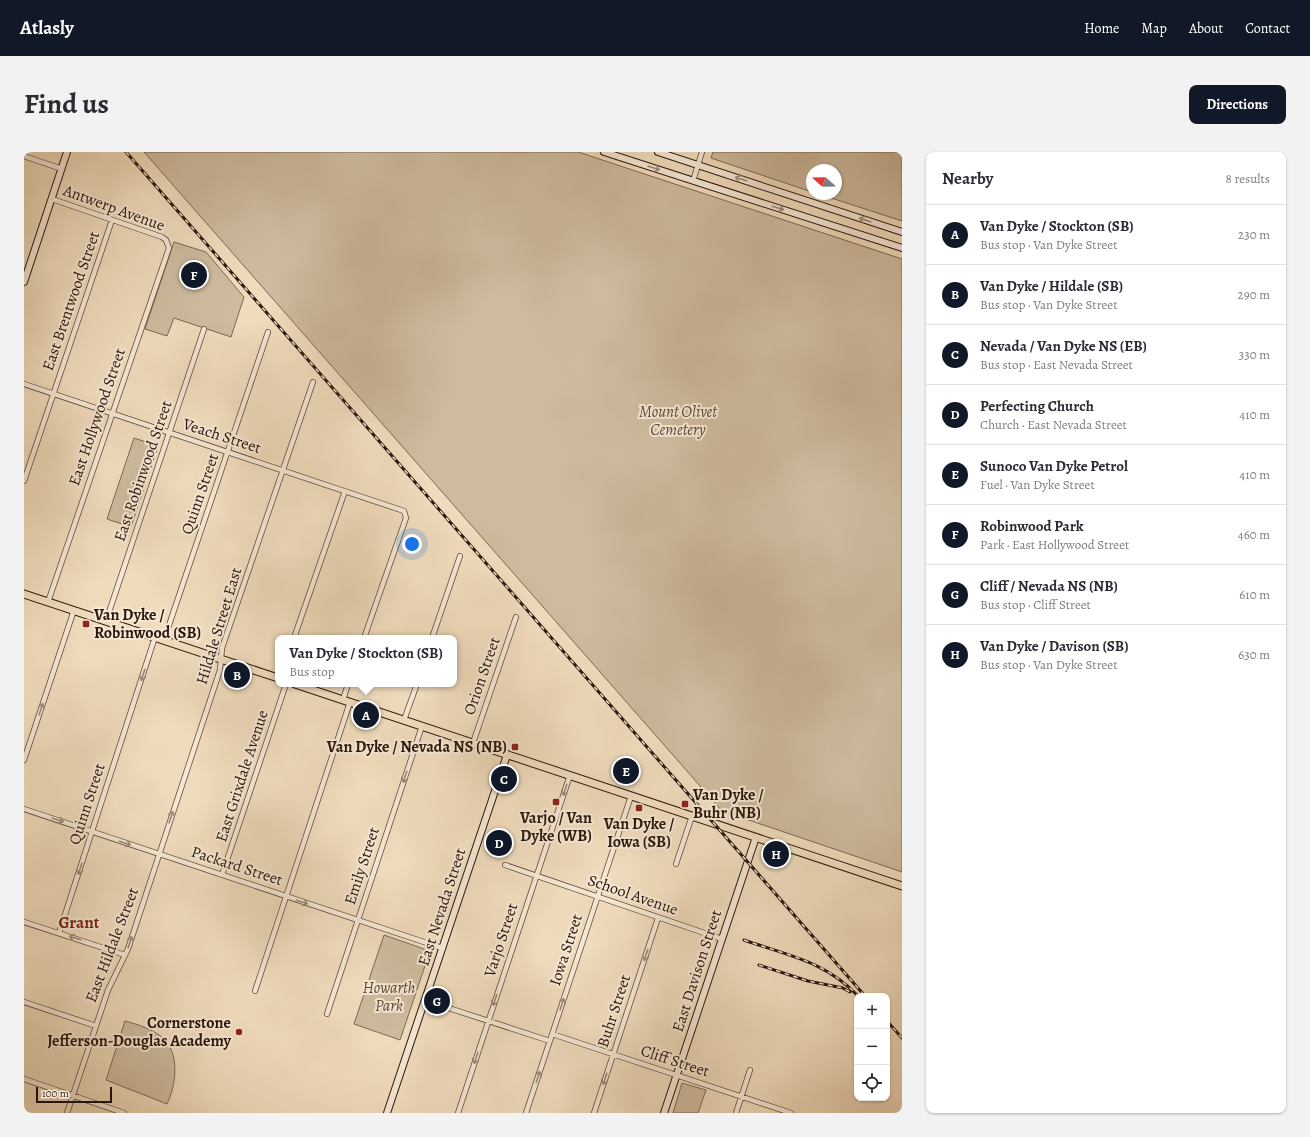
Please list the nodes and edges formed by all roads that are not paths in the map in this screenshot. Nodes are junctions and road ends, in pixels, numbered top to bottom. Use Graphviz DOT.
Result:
graph roads {
  1 [pos="67,152"];
  2 [pos="604,152"];
  3 [pos="658,152"];
  4 [pos="702,152"];
  5 [pos="24,156"];
  6 [pos="698,165"];
  7 [pos="62,169"];
  8 [pos="693,181"];
  9 [pos="52,199"];
  10 [pos="112,220"];
  11 [pos="902,232"];
  12 [pos="167,241"];
  13 [pos="902,248"];
  14 [pos="26,273"];
  15 [pos="24,282"];
  16 [pos="204,329"];
  17 [pos="268,332"];
  18 [pos="313,382"];
  19 [pos="24,384"];
  20 [pos="53,394"];
  21 [pos="111,413"];
  22 [pos="169,432"];
  23 [pos="228,452"];
  24 [pos="283,470"];
  25 [pos="24,481"];
  26 [pos="345,491"];
  27 [pos="460,556"];
  28 [pos="24,594"];
  29 [pos="48,602"];
  30 [pos="74,610"];
  31 [pos="516,617"];
  32 [pos="106,621"];
  33 [pos="295,635"];
  34 [pos="365,635"];
  35 [pos="433,635"];
  36 [pos="155,637"];
  37 [pos="164,640"];
  38 [pos="220,659"];
  39 [pos="275,677"];
  40 [pos="285,687"];
  41 [pos="304,687"];
  42 [pos="348,687"];
  43 [pos="415,687"];
  44 [pos="346,701"];
  45 [pos="404,720"];
  46 [pos="422,726"];
  47 [pos="473,743"];
  48 [pos="507,754"];
  49 [pos="24,760"];
  50 [pos="570,775"];
  51 [pos="631,796"];
  52 [pos="24,809"];
  53 [pos="692,816"];
  54 [pos="92,832"];
  55 [pos="756,837"];
  56 [pos="159,854"];
  57 [pos="676,864"];
  58 [pos="505,865"];
  59 [pos="222,875"];
  60 [pos="536,876"];
  61 [pos="902,886"];
  62 [pos="286,896"];
  63 [pos="597,897"];
  64 [pos="658,918"];
  65 [pos="358,920"];
  66 [pos="24,922"];
  67 [pos="59,933"];
  68 [pos="722,939"];
  69 [pos="442,948"];
  70 [pos="125,955"];
  71 [pos="255,991"];
  72 [pos="424,1000"];
  73 [pos="24,1002"];
  74 [pos="327,1014"];
  75 [pos="488,1021"];
  76 [pos="96,1026"];
  77 [pos="552,1034"];
  78 [pos="550,1041"];
  79 [pos="613,1054"];
  80 [pos="750,1070"];
  81 [pos="677,1075"];
  82 [pos="24,1079"];
  83 [pos="73,1096"];
  84 [pos="741,1097"];
  85 [pos="67,1113"];
  86 [pos="124,1113"];
  87 [pos="387,1113"];
  88 [pos="458,1113"];
  89 [pos="526,1113"];
  90 [pos="594,1113"];
  91 [pos="664,1113"];
  92 [pos="736,1113"];
  93 [pos="791,1113"];
  1 -- 7 [label="main road"];
  2 -- 8 [label="main road, one-way"];
  3 -- 6 [label="main road"];
  4 -- 6 [label="street"];
  5 -- 7 [label="street, Antwerp Avenue"];
  6 -- 8 [label="street"];
  11 -- 6 [label="main road, one-way"];
  7 -- 9 [label="main road"];
  8 -- 13 [label="main road, one-way"];
  9 -- 10 [label="street, Antwerp Avenue"];
  9 -- 14 [label="main road"];
  10 -- 12 [label="street, Antwerp Avenue"];
  10 -- 20 [label="street, East Brentwood Street"];
  12 -- 21 [label="street, East Hollywood Street"];
  14 -- 15 [label="main road"];
  16 -- 22 [label="street, East Robinwood Street"];
  17 -- 23 [label="street, Quinn Street"];
  18 -- 24 [label="street, Hildale Street East"];
  19 -- 20 [label="street, Veach Street"];
  20 -- 21 [label="street, Veach Street"];
  20 -- 25 [label="street, East Brentwood Street"];
  21 -- 22 [label="street, Veach Street"];
  21 -- 29 [label="street, East Hollywood Street"];
  22 -- 23 [label="street, Veach Street"];
  22 -- 32 [label="street, East Robinwood Street"];
  23 -- 24 [label="street, Veach Street"];
  23 -- 37 [label="street, Quinn Street"];
  24 -- 26 [label="street, Veach Street"];
  24 -- 38 [label="street, Hildale Street East"];
  26 -- 33 [label="street"];
  26 -- 34 [label="street, Veach Street"];
  27 -- 35 [label="street"];
  28 -- 29 [label="main road"];
  29 -- 30 [label="main road"];
  30 -- 32 [label="main road"];
  49 -- 30 [label="street, one-way"];
  31 -- 47 [label="street, Orion Street"];
  32 -- 36 [label="main road"];
  36 -- 37 [label="main road"];
  36 -- 54 [label="street, Quinn Street, one-way"];
  37 -- 38 [label="main road"];
  38 -- 39 [label="main road"];
  56 -- 38 [label="street, Hildale Street East, one-way"];
  40 -- 59 [label="street, East Grixdale Avenue"];
  41 -- 44 [label="main road"];
  42 -- 44 [label="street"];
  43 -- 45 [label="street"];
  44 -- 45 [label="main road"];
  44 -- 62 [label="street"];
  45 -- 46 [label="main road"];
  46 -- 47 [label="main road"];
  46 -- 65 [label="street, Emily Street, one-way"];
  47 -- 48 [label="main road"];
  48 -- 50 [label="main road"];
  48 -- 69 [label="main road, East Nevada Street"];
  50 -- 51 [label="main road"];
  50 -- 60 [label="street, Varjo Street, one-way"];
  51 -- 53 [label="main road"];
  51 -- 63 [label="street, Iowa Street"];
  52 -- 54 [label="street, Packard Street, one-way"];
  53 -- 55 [label="main road"];
  53 -- 57 [label="street"];
  54 -- 56 [label="street, Packard Street, one-way"];
  54 -- 67 [label="street, Quinn Street, one-way"];
  55 -- 61 [label="main road"];
  55 -- 68 [label="main road, East Davison Street"];
  56 -- 59 [label="street, Packard Street"];
  70 -- 56 [label="street, East Hildale Street, one-way"];
  58 -- 60 [label="street, School Avenue"];
  59 -- 62 [label="street, Packard Street"];
  60 -- 63 [label="street, School Avenue"];
  60 -- 75 [label="street, Varjo Street, one-way"];
  62 -- 65 [label="street, Packard Street, one-way"];
  62 -- 71 [label="street"];
  63 -- 64 [label="street, School Avenue"];
  77 -- 63 [label="street, Iowa Street, one-way"];
  64 -- 68 [label="street, School Avenue"];
  64 -- 79 [label="street, Buhr Street, one-way"];
  65 -- 69 [label="street, Packard Street"];
  65 -- 74 [label="street, Emily Street"];
  66 -- 67 [label="street"];
  70 -- 67 [label="street, one-way"];
  68 -- 81 [label="main road, East Davison Street"];
  69 -- 72 [label="main road, East Nevada Street"];
  70 -- 76 [label="street, East Hildale Street"];
  72 -- 75 [label="street"];
  72 -- 87 [label="main road, East Nevada Street"];
  73 -- 76 [label="street"];
  75 -- 78 [label="street"];
  75 -- 88 [label="street, Varjo Street, one-way"];
  76 -- 83 [label="street, East Hildale Street"];
  77 -- 78 [label="street, Iowa Street"];
  77 -- 79 [label="street, Cliff Street"];
  89 -- 78 [label="street, Iowa Street, one-way"];
  79 -- 81 [label="street, Cliff Street"];
  79 -- 90 [label="street, Buhr Street, one-way"];
  80 -- 84 [label="street"];
  81 -- 84 [label="street, Cliff Street"];
  81 -- 91 [label="main road, East Davison Street"];
  82 -- 83 [label="street"];
  83 -- 85 [label="street, East Hildale Street"];
  83 -- 86 [label="street"];
  84 -- 92 [label="street"];
  84 -- 93 [label="street, Cliff Street"];
}
